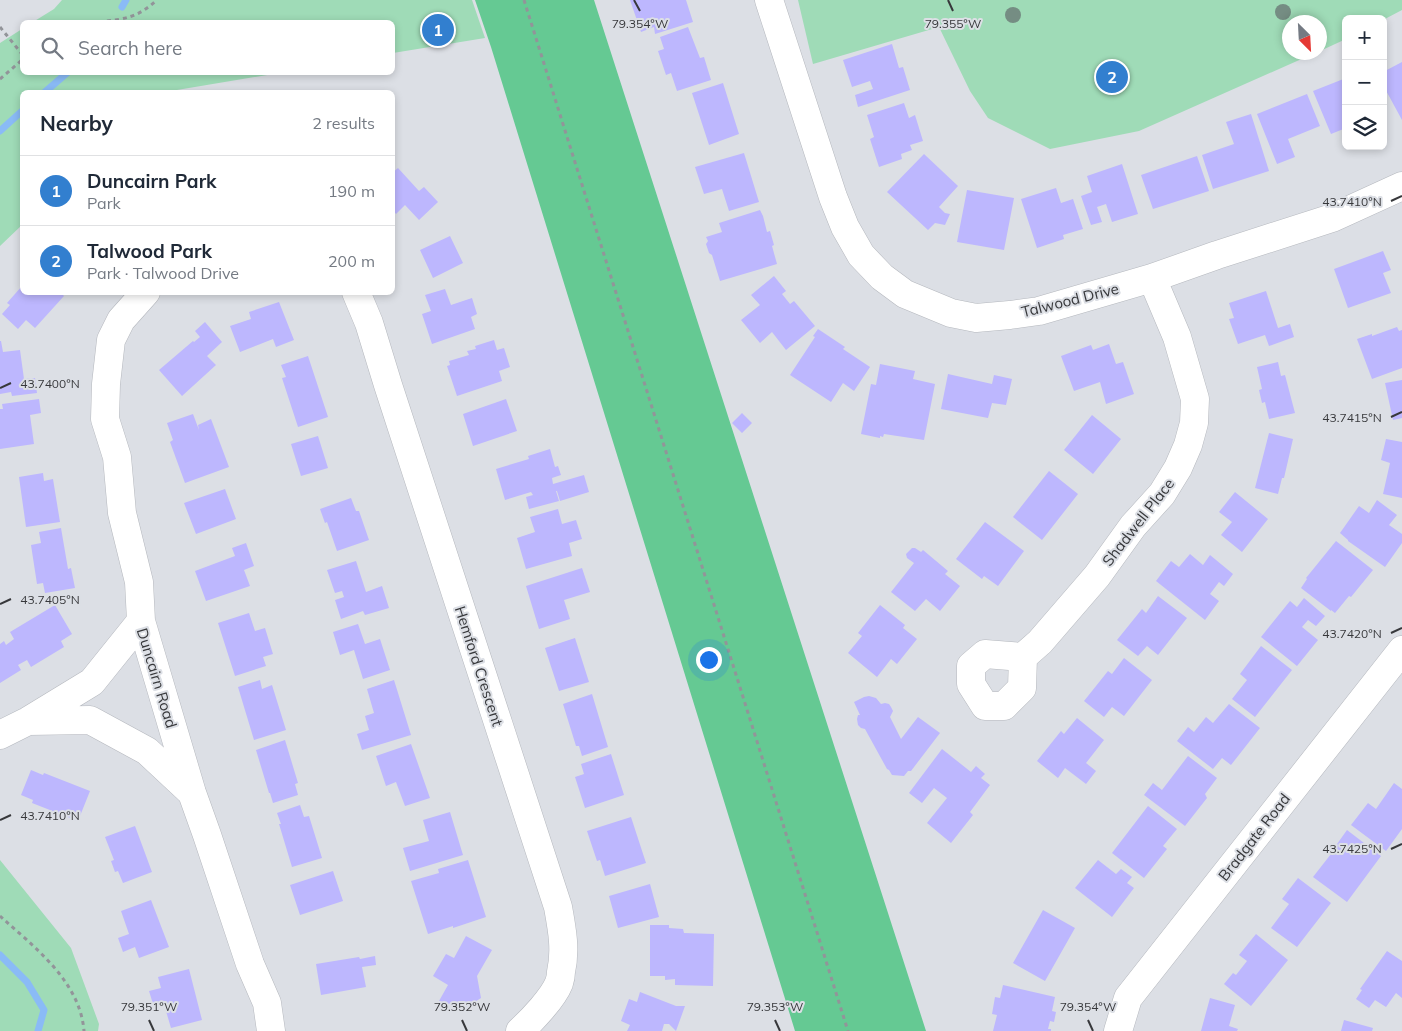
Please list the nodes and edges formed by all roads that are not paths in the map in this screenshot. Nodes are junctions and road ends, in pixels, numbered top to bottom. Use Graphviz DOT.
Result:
graph roads {
  1 [pos="769,0"];
  2 [pos="1402,186"];
  3 [pos="1152,278"];
  4 [pos="143,295"];
  5 [pos="357,295"];
  6 [pos="141,622"];
  7 [pos="1402,650"];
  8 [pos="1023,657"];
  9 [pos="28,721"];
  10 [pos="0,735"];
  11 [pos="192,793"];
  12 [pos="271,1031"];
  13 [pos="520,1031"];
  14 [pos="1118,1031"];
  1 -- 3 [label="street, Talwood Drive"];
  2 -- 3 [label="street, Talwood Drive"];
  3 -- 8 [label="street, Shadwell Place"];
  4 -- 6 [label="street"];
  5 -- 13 [label="street, Hemford Crescent"];
  6 -- 9 [label="street, Duncairn Road"];
  6 -- 11 [label="street, Duncairn Road"];
  7 -- 14 [label="street, Bradgate Road"];
  9 -- 10 [label="street, Duncairn Road"];
  9 -- 11 [label="street, Duncairn Road"];
  11 -- 12 [label="street, Duncairn Road"];
}
